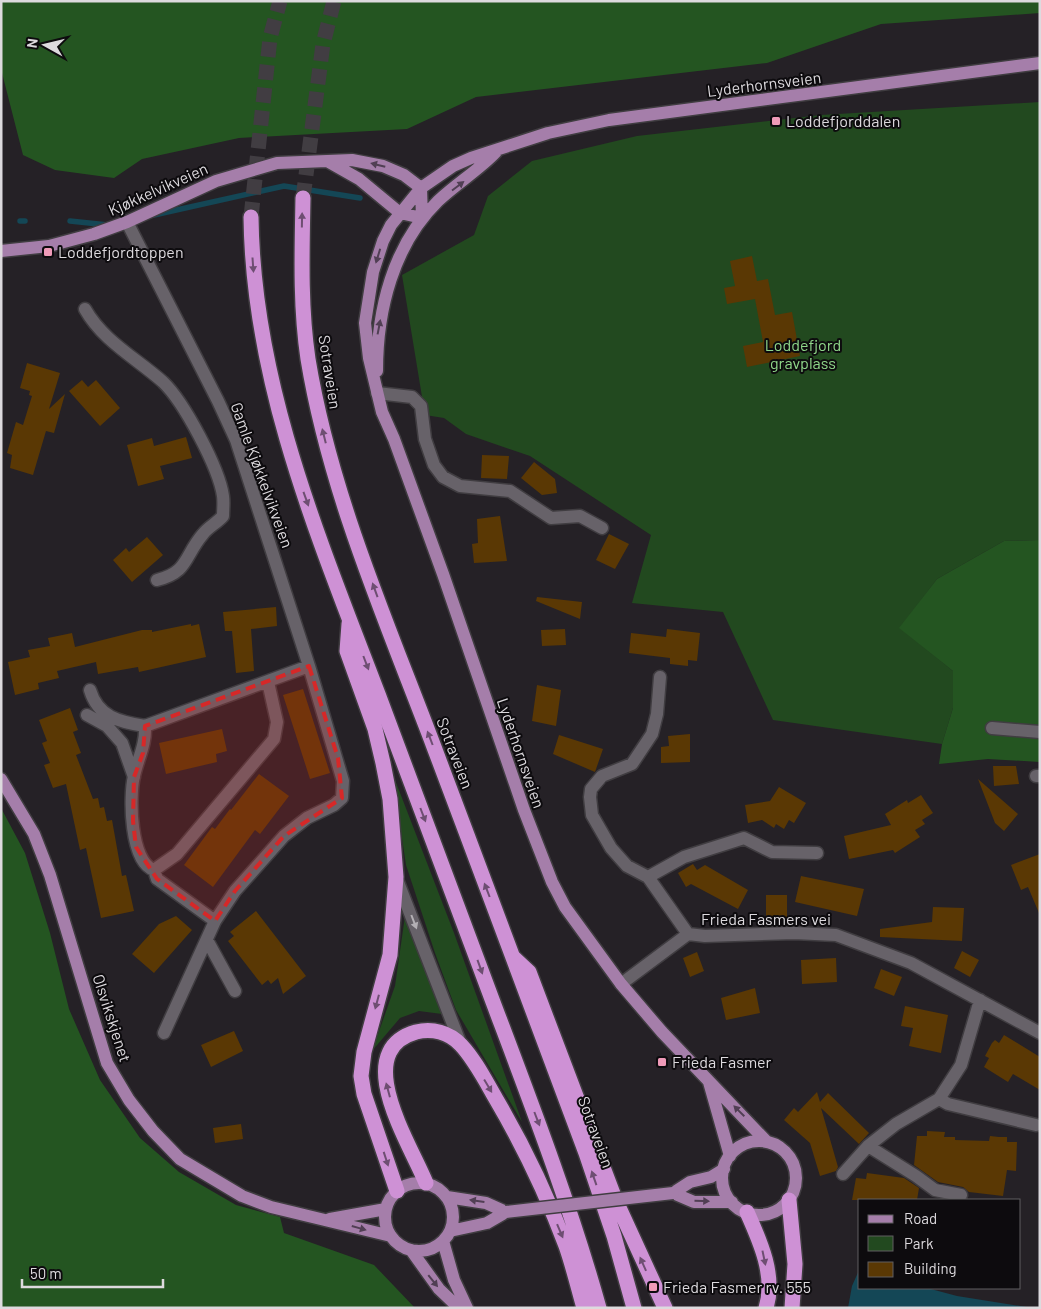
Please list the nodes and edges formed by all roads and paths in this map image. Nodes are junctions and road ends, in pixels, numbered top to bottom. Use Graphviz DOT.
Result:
graph roads {
  1 [pos="1040,63"];
  2 [pos="496,152"];
  3 [pos="329,162"];
  4 [pos="421,188"];
  5 [pos="303,198"];
  6 [pos="400,213"];
  7 [pos="251,216"];
  8 [pos="422,218"];
  9 [pos="127,222"];
  10 [pos="1,251"];
  11 [pos="85,310"];
  12 [pos="377,393"];
  13 [pos="602,528"];
  14 [pos="157,580"];
  15 [pos="349,617"];
  16 [pos="309,666"];
  17 [pos="660,677"];
  18 [pos="268,682"];
  19 [pos="90,690"];
  20 [pos="87,716"];
  21 [pos="145,726"];
  22 [pos="992,728"];
  23 [pos="1040,732"];
  24 [pos="134,776"];
  25 [pos="1,779"];
  26 [pos="817,853"];
  27 [pos="154,870"];
  28 [pos="396,877"];
  29 [pos="648,877"];
  30 [pos="215,922"];
  31 [pos="688,934"];
  32 [pos="207,940"];
  33 [pos="513,957"];
  34 [pos="621,984"];
  35 [pos="235,991"];
  36 [pos="980,1000"];
  37 [pos="1040,1033"];
  38 [pos="164,1034"];
  39 [pos="461,1045"];
  40 [pos="709,1082"];
  41 [pos="939,1099"];
  42 [pos="1036,1125"];
  43 [pos="767,1142"];
  44 [pos="868,1146"];
  45 [pos="730,1156"];
  46 [pos="724,1169"];
  47 [pos="843,1174"];
  48 [pos="426,1184"];
  49 [pos="397,1191"];
  50 [pos="673,1193"];
  51 [pos="962,1195"];
  52 [pos="447,1197"];
  53 [pos="789,1200"];
  54 [pos="732,1202"];
  55 [pos="386,1209"];
  56 [pos="506,1212"];
  57 [pos="747,1212"];
  58 [pos="327,1219"];
  59 [pos="391,1236"];
  60 [pos="447,1236"];
  61 [pos="411,1250"];
  62 [pos="460,1308"];
  63 [pos="467,1308"];
  64 [pos="584,1308"];
  65 [pos="599,1308"];
  66 [pos="634,1308"];
  67 [pos="665,1308"];
  68 [pos="766,1308"];
  69 [pos="792,1308"];
  1 -- 2 [label="main road, Lyderhornsveien"];
  2 -- 4 [label="main road, Lyderhornsveien"];
  8 -- 2 [label="main road, Lyderhornsveien, one-way"];
  4 -- 3 [label="main road, Kjøkkelvikveien, one-way"];
  3 -- 6 [label="main road"];
  3 -- 9 [label="main road, Kjøkkelvikveien"];
  4 -- 6 [label="main road, Lyderhornsveien"];
  4 -- 8 [label="main road"];
  33 -- 5 [label="highway, Sotraveien, one-way"];
  6 -- 8 [label="main road"];
  6 -- 12 [label="main road, Lyderhornsveien, one-way"];
  7 -- 15 [label="highway, one-way"];
  12 -- 8 [label="main road, Lyderhornsveien, one-way"];
  9 -- 10 [label="main road, Kjøkkelvikveien"];
  9 -- 16 [label="street, Gamle Kjøkkelvikveien"];
  11 -- 14 [label="street"];
  12 -- 13 [label="street"];
  12 -- 34 [label="main road, Lyderhornsveien"];
  15 -- 28 [label="highway"];
  15 -- 65 [label="highway, one-way"];
  16 -- 18 [label="street"];
  16 -- 30 [label="street, Gamle Kjøkkelvikveien"];
  17 -- 29 [label="street, Frieda Fasmers vei"];
  18 -- 21 [label="street"];
  18 -- 27 [label="street"];
  19 -- 21 [label="street"];
  20 -- 24 [label="street"];
  21 -- 24 [label="street"];
  22 -- 23 [label="street"];
  24 -- 27 [label="street"];
  25 -- 58 [label="main road, Olsvikskjenet"];
  26 -- 29 [label="street"];
  27 -- 30 [label="street"];
  28 -- 39 [label="street, one-way"];
  28 -- 49 [label="highway, one-way"];
  29 -- 31 [label="street, Frieda Fasmers vei"];
  30 -- 32 [label="street, Gamle Kjøkkelvikveien"];
  31 -- 34 [label="street, Frieda Fasmers vei"];
  31 -- 36 [label="street, Frieda Fasmers vei"];
  32 -- 35 [label="street"];
  32 -- 38 [label="street, Gamle Kjøkkelvikveien"];
  66 -- 33 [label="highway, Sotraveien, one-way"];
  67 -- 33 [label="highway, one-way"];
  34 -- 40 [label="main road, Lyderhornsveien"];
  36 -- 37 [label="street, Frieda Fasmers vei"];
  36 -- 41 [label="street"];
  48 -- 39 [label="highway, one-way"];
  39 -- 64 [label="highway, one-way"];
  43 -- 40 [label="main road, Lyderhornsveien, one-way"];
  40 -- 45 [label="main road, Lyderhornsveien"];
  41 -- 42 [label="street"];
  41 -- 44 [label="street"];
  43 -- 45 [label="main road"];
  43 -- 53 [label="main road"];
  44 -- 47 [label="street"];
  44 -- 51 [label="street"];
  45 -- 46 [label="main road"];
  46 -- 50 [label="main road"];
  46 -- 54 [label="main road"];
  48 -- 49 [label="main road"];
  48 -- 52 [label="main road"];
  49 -- 55 [label="main road"];
  50 -- 54 [label="main road, one-way"];
  50 -- 56 [label="main road, bridge"];
  56 -- 52 [label="main road, one-way"];
  52 -- 60 [label="main road"];
  53 -- 57 [label="main road"];
  53 -- 69 [label="highway"];
  54 -- 57 [label="main road"];
  55 -- 58 [label="main road, Olsvikskjenet"];
  55 -- 59 [label="main road"];
  56 -- 60 [label="main road"];
  57 -- 68 [label="highway, one-way"];
  58 -- 59 [label="main road, Olsvikskjenet, one-way"];
  59 -- 61 [label="main road"];
  60 -- 61 [label="main road"];
  60 -- 63 [label="main road"];
  61 -- 62 [label="main road, one-way"];
}
